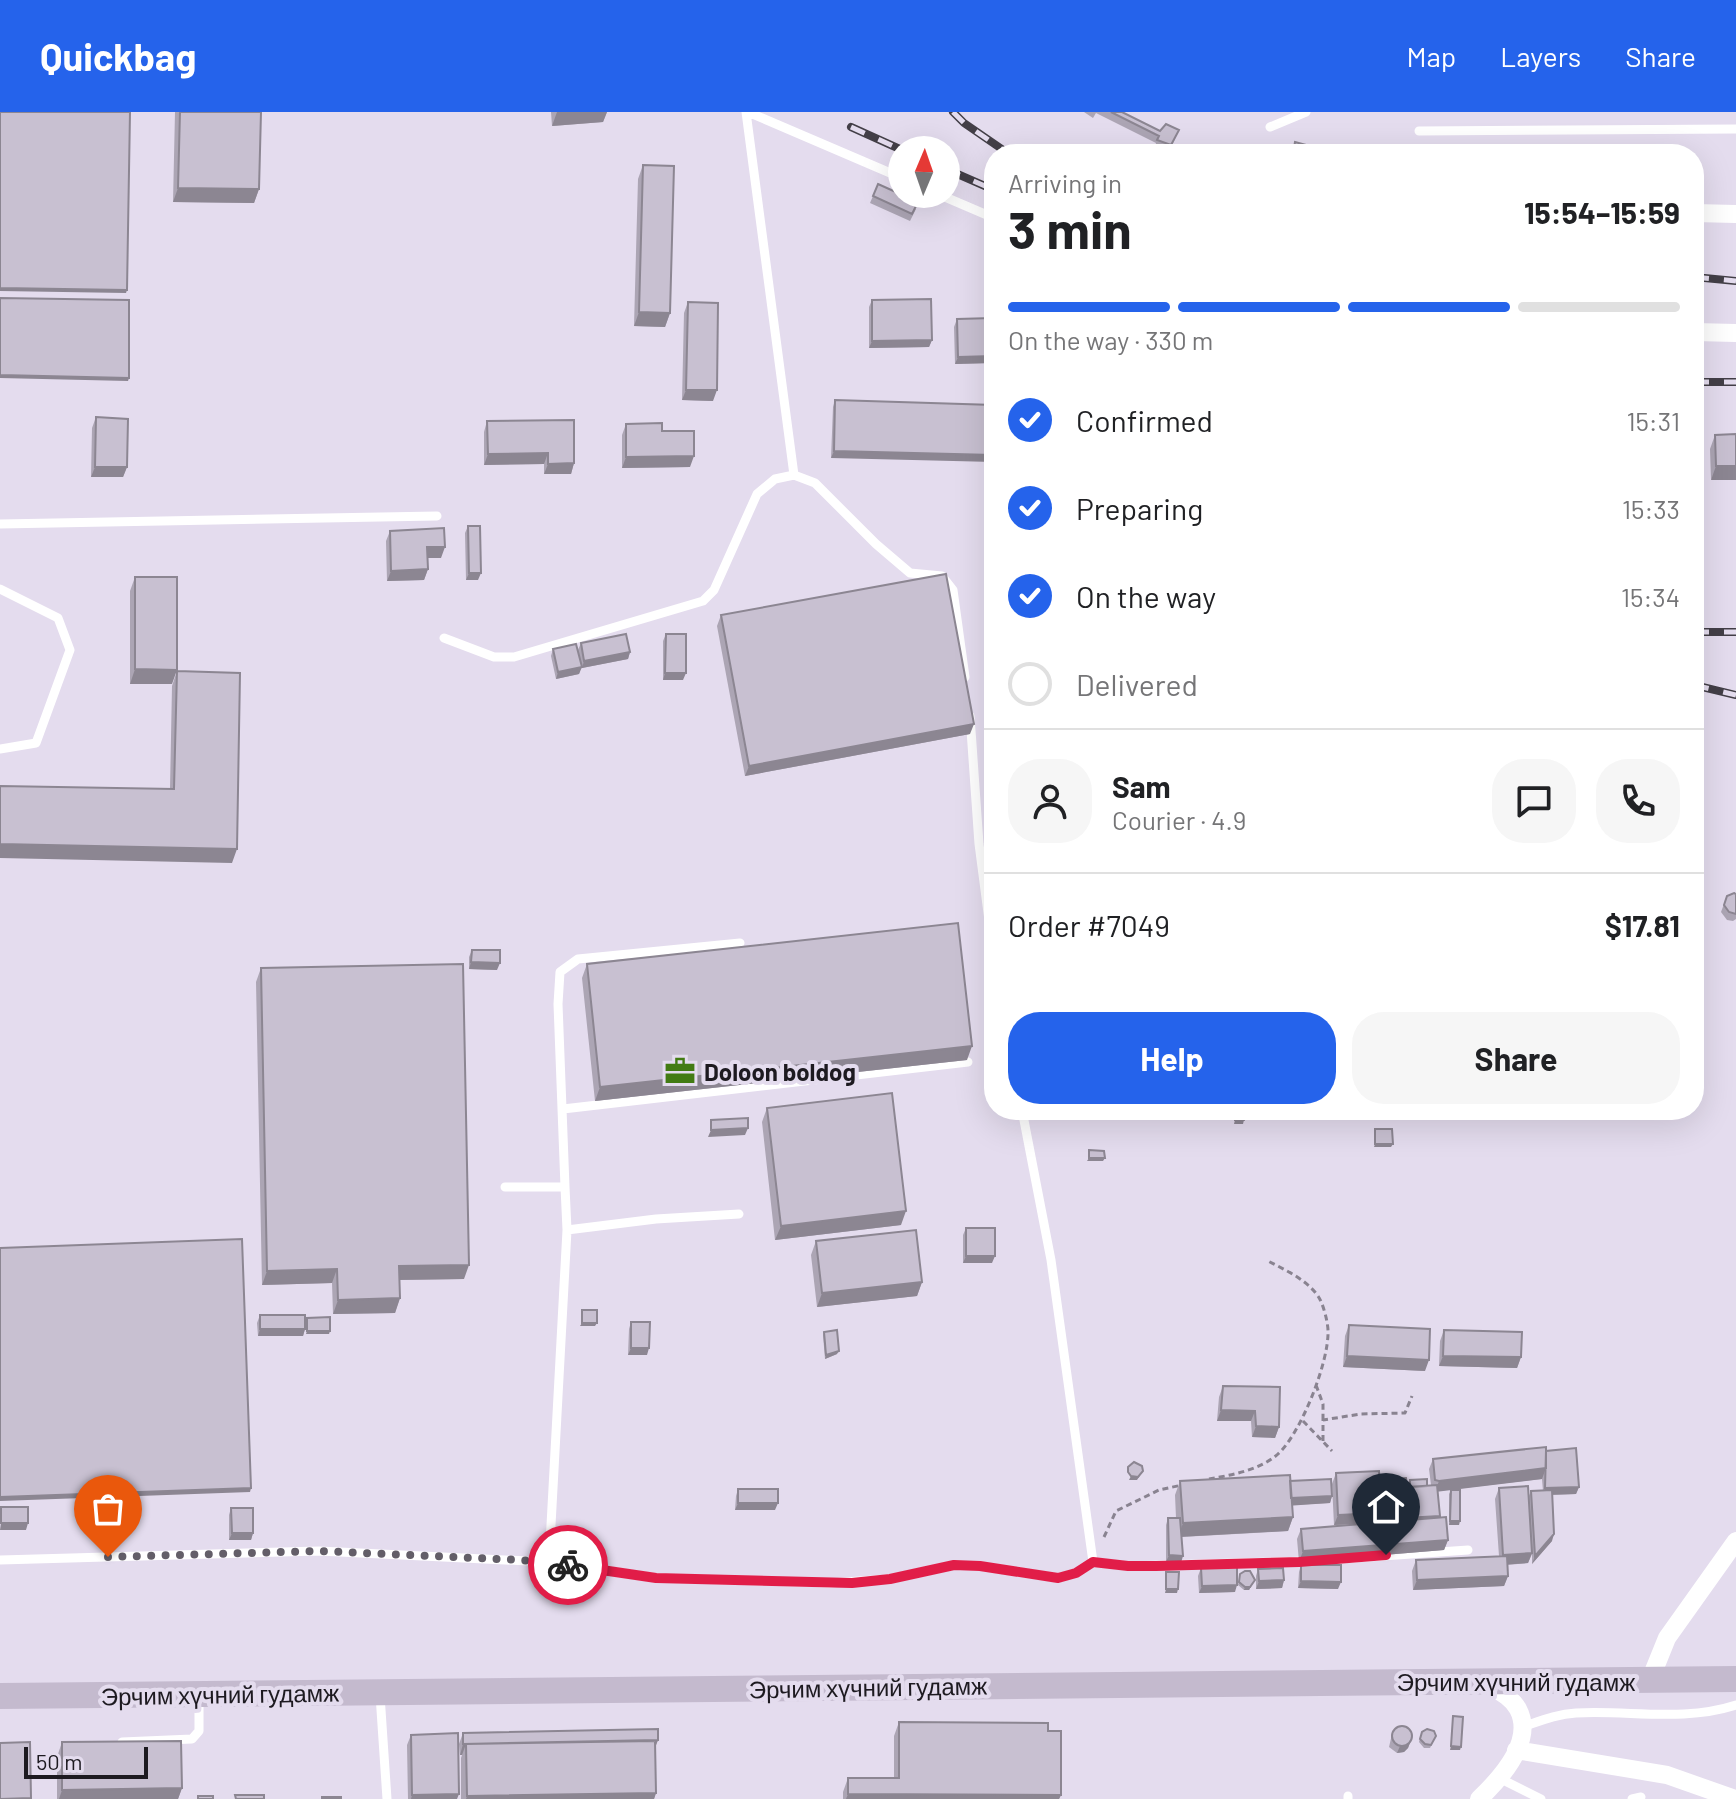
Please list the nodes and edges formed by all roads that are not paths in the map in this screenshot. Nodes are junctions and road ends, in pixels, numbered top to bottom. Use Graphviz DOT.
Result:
graph roads {
  1 [pos="747,112"];
  2 [pos="1306,112"];
  3 [pos="1270,127"];
  4 [pos="1736,129"];
  5 [pos="1419,131"];
  6 [pos="888,172"];
  7 [pos="960,203"];
  8 [pos="1704,213"];
  9 [pos="984,214"];
  10 [pos="1736,214"];
  11 [pos="1704,332"];
  12 [pos="1736,333"];
  13 [pos="794,475"];
  14 [pos="437,516"];
  15 [pos="0,524"];
  16 [pos="0,589"];
  17 [pos="444,638"];
  18 [pos="967,694"];
  19 [pos="969,706"];
  20 [pos="0,749"];
  21 [pos="984,882"];
  22 [pos="740,943"];
  23 [pos="968,1062"];
  24 [pos="563,1109"];
  25 [pos="1024,1120"];
  26 [pos="505,1187"];
  27 [pos="565,1187"];
  28 [pos="739,1214"];
  29 [pos="567,1230"];
  30 [pos="1468,1550"];
  31 [pos="1733,1550"];
  32 [pos="0,1560"];
  33 [pos="1328,1560"];
  34 [pos="1313,1561"];
  35 [pos="549,1562"];
  36 [pos="1093,1562"];
  37 [pos="1736,1679"];
  38 [pos="1650,1680"];
  39 [pos="1483,1681"];
  40 [pos="380,1692"];
  41 [pos="199,1695"];
  42 [pos="0,1696"];
  43 [pos="1736,1705"];
  44 [pos="1522,1727"];
  45 [pos="109,1742"];
  46 [pos="1516,1750"];
  47 [pos="1499,1778"];
  48 [pos="387,1799"];
  49 [pos="1479,1799"];
  50 [pos="1541,1799"];
  51 [pos="1735,1799"];
  1 -- 6 [label="lane"];
  1 -- 13 [label="lane"];
  2 -- 3 [label="lane"];
  4 -- 5 [label="lane"];
  7 -- 9 [label="lane"];
  8 -- 10 [label="street"];
  11 -- 12 [label="street"];
  13 -- 17 [label="lane"];
  13 -- 18 [label="lane"];
  14 -- 15 [label="lane"];
  16 -- 20 [label="lane"];
  19 -- 21 [label="lane"];
  22 -- 24 [label="lane"];
  23 -- 24 [label="lane"];
  24 -- 27 [label="lane"];
  25 -- 36 [label="lane"];
  26 -- 27 [label="lane"];
  27 -- 29 [label="lane"];
  28 -- 29 [label="lane"];
  29 -- 35 [label="lane"];
  30 -- 33 [label="lane"];
  31 -- 38 [label="street"];
  32 -- 35 [label="lane"];
  34 -- 36 [label="lane"];
  35 -- 36 [label="lane"];
  37 -- 38 [label="main road, Эрчим хүчний гудамж"];
  38 -- 39 [label="main road, Эрчим хүчний гудамж"];
  39 -- 40 [label="main road, Эрчим хүчний гудамж"];
  39 -- 44 [label="street"];
  40 -- 41 [label="main road, Эрчим хүчний гудамж"];
  40 -- 48 [label="lane"];
  41 -- 42 [label="main road, Эрчим хүчний гудамж"];
  41 -- 45 [label="lane"];
  43 -- 44 [label="lane"];
  44 -- 46 [label="street"];
  46 -- 47 [label="street"];
  46 -- 51 [label="street"];
  47 -- 49 [label="street"];
  47 -- 50 [label="lane"];
}
